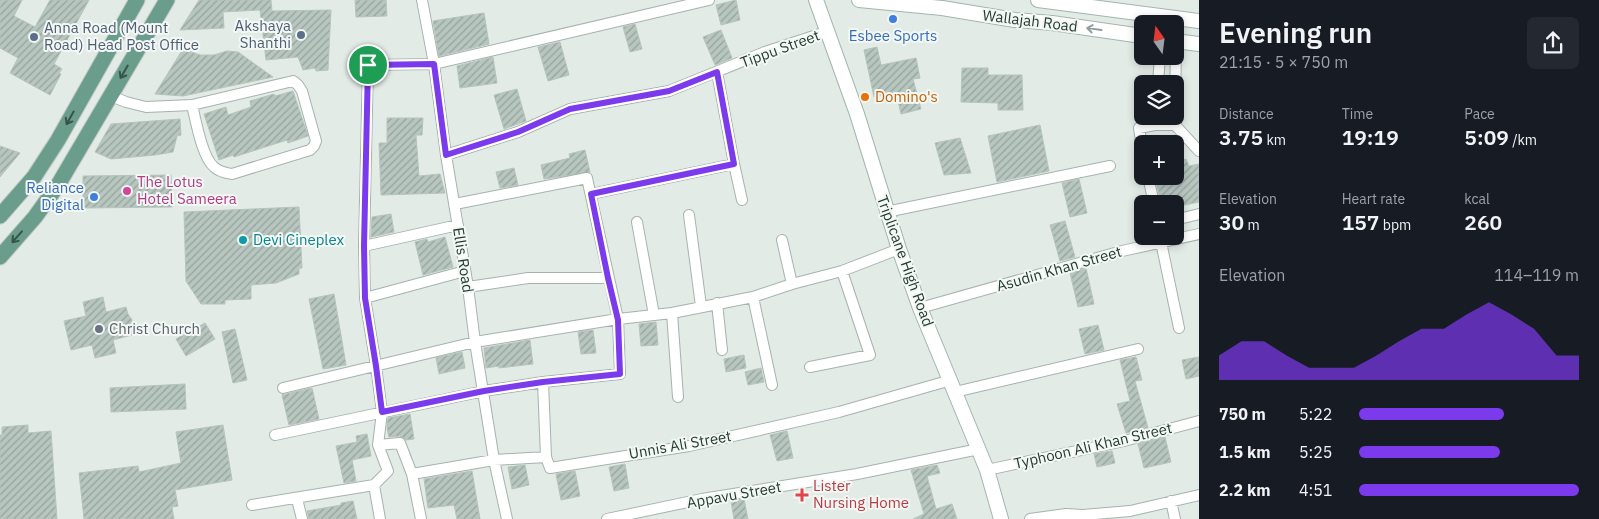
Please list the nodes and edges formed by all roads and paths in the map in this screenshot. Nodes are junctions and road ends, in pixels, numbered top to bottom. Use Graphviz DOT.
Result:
graph roads {
  1 [pos="138,0"];
  2 [pos="166,0"];
  3 [pos="422,0"];
  4 [pos="709,0"];
  5 [pos="816,0"];
  6 [pos="859,0"];
  7 [pos="1038,0"];
  8 [pos="1199,21"];
  9 [pos="828,31"];
  10 [pos="1134,35"];
  11 [pos="1184,42"];
  12 [pos="1199,44"];
  13 [pos="434,64"];
  14 [pos="717,72"];
  15 [pos="110,96"];
  16 [pos="192,104"];
  17 [pos="1145,125"];
  18 [pos="1178,125"];
  19 [pos="1140,135"];
  20 [pos="1199,151"];
  21 [pos="446,155"];
  22 [pos="734,164"];
  23 [pos="1110,166"];
  24 [pos="591,194"];
  25 [pos="742,200"];
  26 [pos="455,204"];
  27 [pos="886,212"];
  28 [pos="1199,214"];
  29 [pos="689,215"];
  30 [pos="0,216"];
  31 [pos="1184,218"];
  32 [pos="637,222"];
  33 [pos="458,225"];
  34 [pos="1199,234"];
  35 [pos="1184,237"];
  36 [pos="782,240"];
  37 [pos="1148,245"];
  38 [pos="1162,245"];
  39 [pos="364,246"];
  40 [pos="899,249"];
  41 [pos="0,257"];
  42 [pos="465,271"];
  43 [pos="842,271"];
  44 [pos="608,278"];
  45 [pos="792,284"];
  46 [pos="468,286"];
  47 [pos="753,297"];
  48 [pos="365,298"];
  49 [pos="718,303"];
  50 [pos="701,306"];
  51 [pos="920,308"];
  52 [pos="672,313"];
  53 [pos="654,314"];
  54 [pos="618,320"];
  55 [pos="1179,328"];
  56 [pos="475,342"];
  57 [pos="1138,349"];
  58 [pos="722,350"];
  59 [pos="376,366"];
  60 [pos="810,366"];
  61 [pos="543,382"];
  62 [pos="772,385"];
  63 [pos="953,386"];
  64 [pos="284,388"];
  65 [pos="484,391"];
  66 [pos="678,397"];
  67 [pos="382,412"];
  68 [pos="1199,421"];
  69 [pos="275,435"];
  70 [pos="378,445"];
  71 [pos="979,449"];
  72 [pos="546,457"];
  73 [pos="494,460"];
  74 [pos="987,470"];
  75 [pos="412,474"];
  76 [pos="374,486"];
  77 [pos="1199,495"];
  78 [pos="297,499"];
  79 [pos="1171,501"];
  80 [pos="252,505"];
  81 [pos="998,518"];
  82 [pos="302,519"];
  83 [pos="380,519"];
  84 [pos="421,519"];
  85 [pos="507,519"];
  86 [pos="607,519"];
  87 [pos="1030,519"];
  88 [pos="1175,519"];
  1 -- 30 [label="main road, one-way"];
  2 -- 15 [label="main road, one-way"];
  3 -- 13 [label="street, Ellis Road"];
  4 -- 13 [label="street"];
  5 -- 9 [label="main road, Triplicane High Road"];
  10 -- 6 [label="main road, Wallajah Road, one-way"];
  7 -- 8 [label="main road, Wallajah Road"];
  9 -- 14 [label="street, Tippu Street"];
  9 -- 27 [label="main road, Triplicane High Road"];
  11 -- 12 [label="main road"];
  13 -- 21 [label="street, Ellis Road"];
  13 -- 39 [label="street"];
  14 -- 21 [label="street, Tippu Street"];
  14 -- 22 [label="street"];
  15 -- 16 [label="street"];
  15 -- 41 [label="main road, one-way"];
  16 -- 16 [label="street"];
  17 -- 19 [label="street"];
  18 -- 20 [label="street"];
  21 -- 26 [label="street, Ellis Road"];
  22 -- 24 [label="street"];
  22 -- 25 [label="street"];
  23 -- 27 [label="street"];
  24 -- 26 [label="street"];
  24 -- 44 [label="street"];
  26 -- 33 [label="street, Ellis Road"];
  27 -- 40 [label="main road, Triplicane High Road"];
  28 -- 31 [label="street"];
  29 -- 50 [label="street"];
  32 -- 53 [label="street"];
  33 -- 39 [label="street"];
  33 -- 42 [label="street, Ellis Road"];
  34 -- 35 [label="street, Asudin Khan Street"];
  36 -- 45 [label="street"];
  37 -- 51 [label="street, Asudin Khan Street"];
  38 -- 55 [label="street"];
  39 -- 48 [label="street"];
  40 -- 43 [label="street"];
  40 -- 51 [label="main road, Triplicane High Road"];
  42 -- 46 [label="street, Ellis Road"];
  42 -- 48 [label="street"];
  43 -- 45 [label="street"];
  43 -- 60 [label="street"];
  44 -- 46 [label="street"];
  44 -- 54 [label="street"];
  45 -- 47 [label="street"];
  46 -- 56 [label="street, Ellis Road"];
  47 -- 49 [label="street"];
  47 -- 62 [label="street"];
  48 -- 59 [label="street"];
  49 -- 50 [label="street"];
  49 -- 58 [label="street"];
  50 -- 52 [label="street"];
  51 -- 63 [label="main road, Triplicane High Road"];
  52 -- 53 [label="street"];
  52 -- 66 [label="street"];
  53 -- 54 [label="street"];
  54 -- 56 [label="street"];
  54 -- 61 [label="street"];
  56 -- 59 [label="street"];
  56 -- 65 [label="street, Ellis Road"];
  57 -- 63 [label="street"];
  59 -- 64 [label="street"];
  59 -- 67 [label="street"];
  61 -- 65 [label="street"];
  61 -- 72 [label="street"];
  63 -- 71 [label="main road, Triplicane High Road"];
  63 -- 72 [label="street, Unnis Ali Street"];
  65 -- 67 [label="street"];
  65 -- 73 [label="street, Ellis Road"];
  67 -- 69 [label="street"];
  67 -- 70 [label="street"];
  68 -- 74 [label="street, Typhoon Ali Khan Street"];
  70 -- 75 [label="street"];
  70 -- 76 [label="street"];
  71 -- 74 [label="main road, Triplicane High Road"];
  71 -- 86 [label="street, Appavu Street"];
  72 -- 73 [label="street"];
  73 -- 75 [label="street"];
  73 -- 85 [label="street, Ellis Road"];
  74 -- 81 [label="main road, Triplicane High Road"];
  75 -- 84 [label="street"];
  76 -- 78 [label="street"];
  76 -- 83 [label="street"];
  77 -- 79 [label="street"];
  78 -- 80 [label="street"];
  78 -- 82 [label="street"];
  79 -- 87 [label="street"];
  79 -- 88 [label="street"];
}
